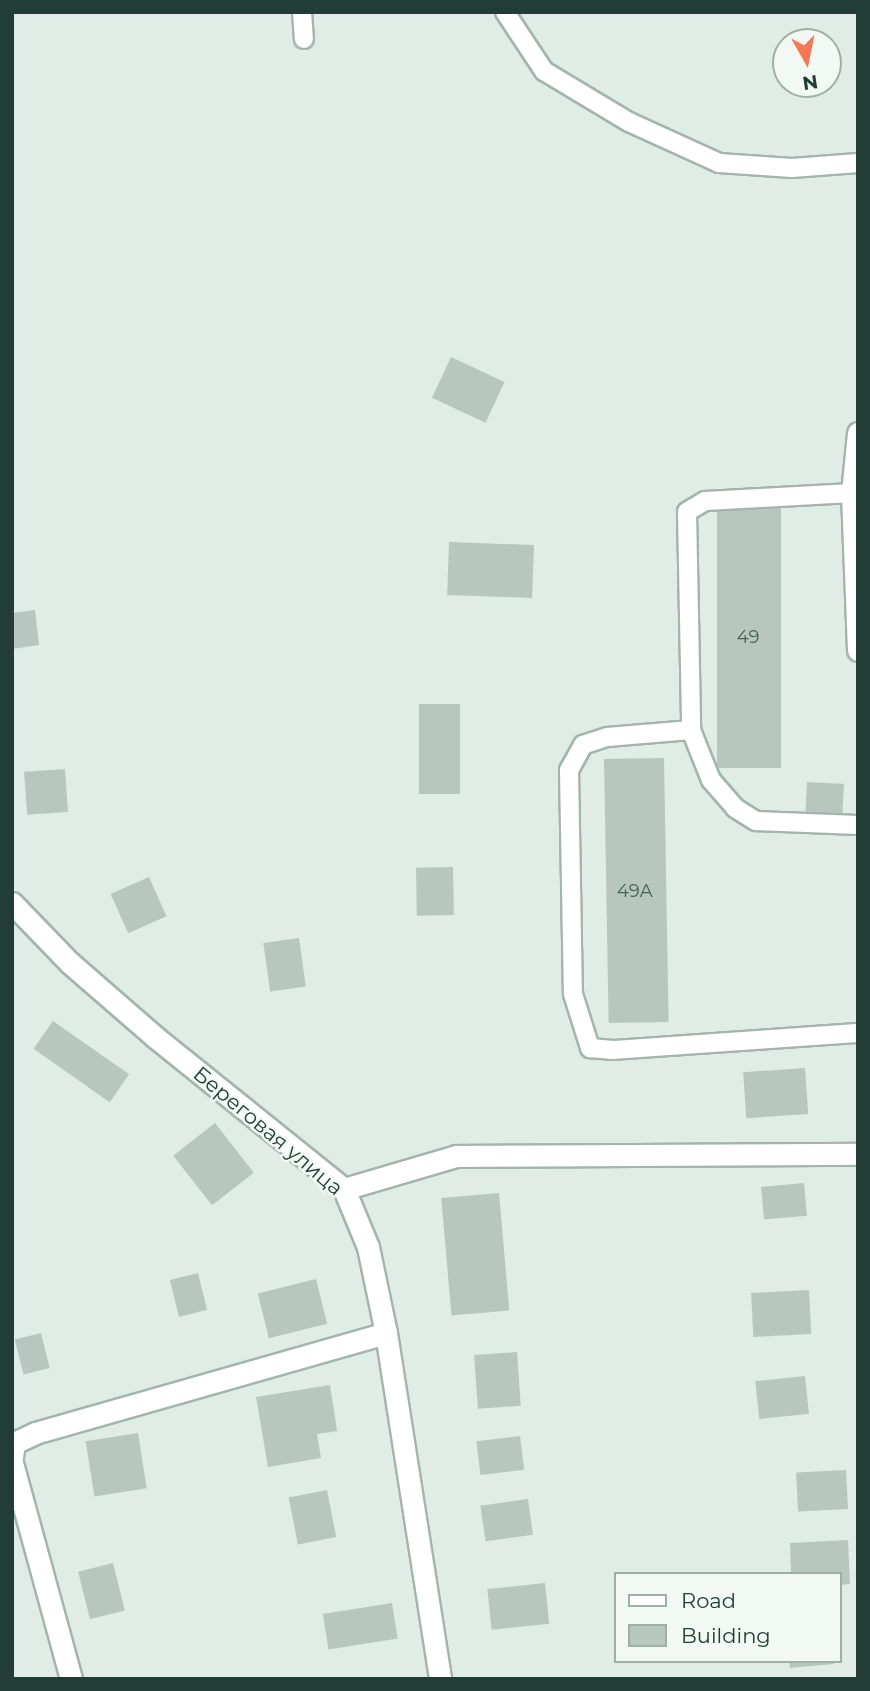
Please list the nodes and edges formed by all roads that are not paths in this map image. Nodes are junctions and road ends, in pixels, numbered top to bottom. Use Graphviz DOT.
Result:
graph roads {
  1 [pos="302,12"];
  2 [pos="505,12"];
  3 [pos="304,38"];
  4 [pos="858,163"];
  5 [pos="858,433"];
  6 [pos="852,494"];
  7 [pos="858,650"];
  8 [pos="691,730"];
  9 [pos="858,825"];
  10 [pos="12,903"];
  11 [pos="858,1033"];
  12 [pos="858,1154"];
  13 [pos="344,1189"];
  14 [pos="386,1333"];
  15 [pos="12,1457"];
  16 [pos="12,1463"];
  17 [pos="71,1679"];
  18 [pos="440,1679"];
  1 -- 3 [label="lane"];
  2 -- 4 [label="lane"];
  5 -- 6 [label="street"];
  6 -- 7 [label="street"];
  6 -- 8 [label="lane"];
  8 -- 9 [label="lane"];
  8 -- 11 [label="lane"];
  10 -- 13 [label="street, Береговая улица"];
  12 -- 13 [label="street"];
  13 -- 14 [label="street, Береговая улица"];
  14 -- 15 [label="street"];
  14 -- 18 [label="street, Береговая улица"];
  16 -- 17 [label="street"];
}
